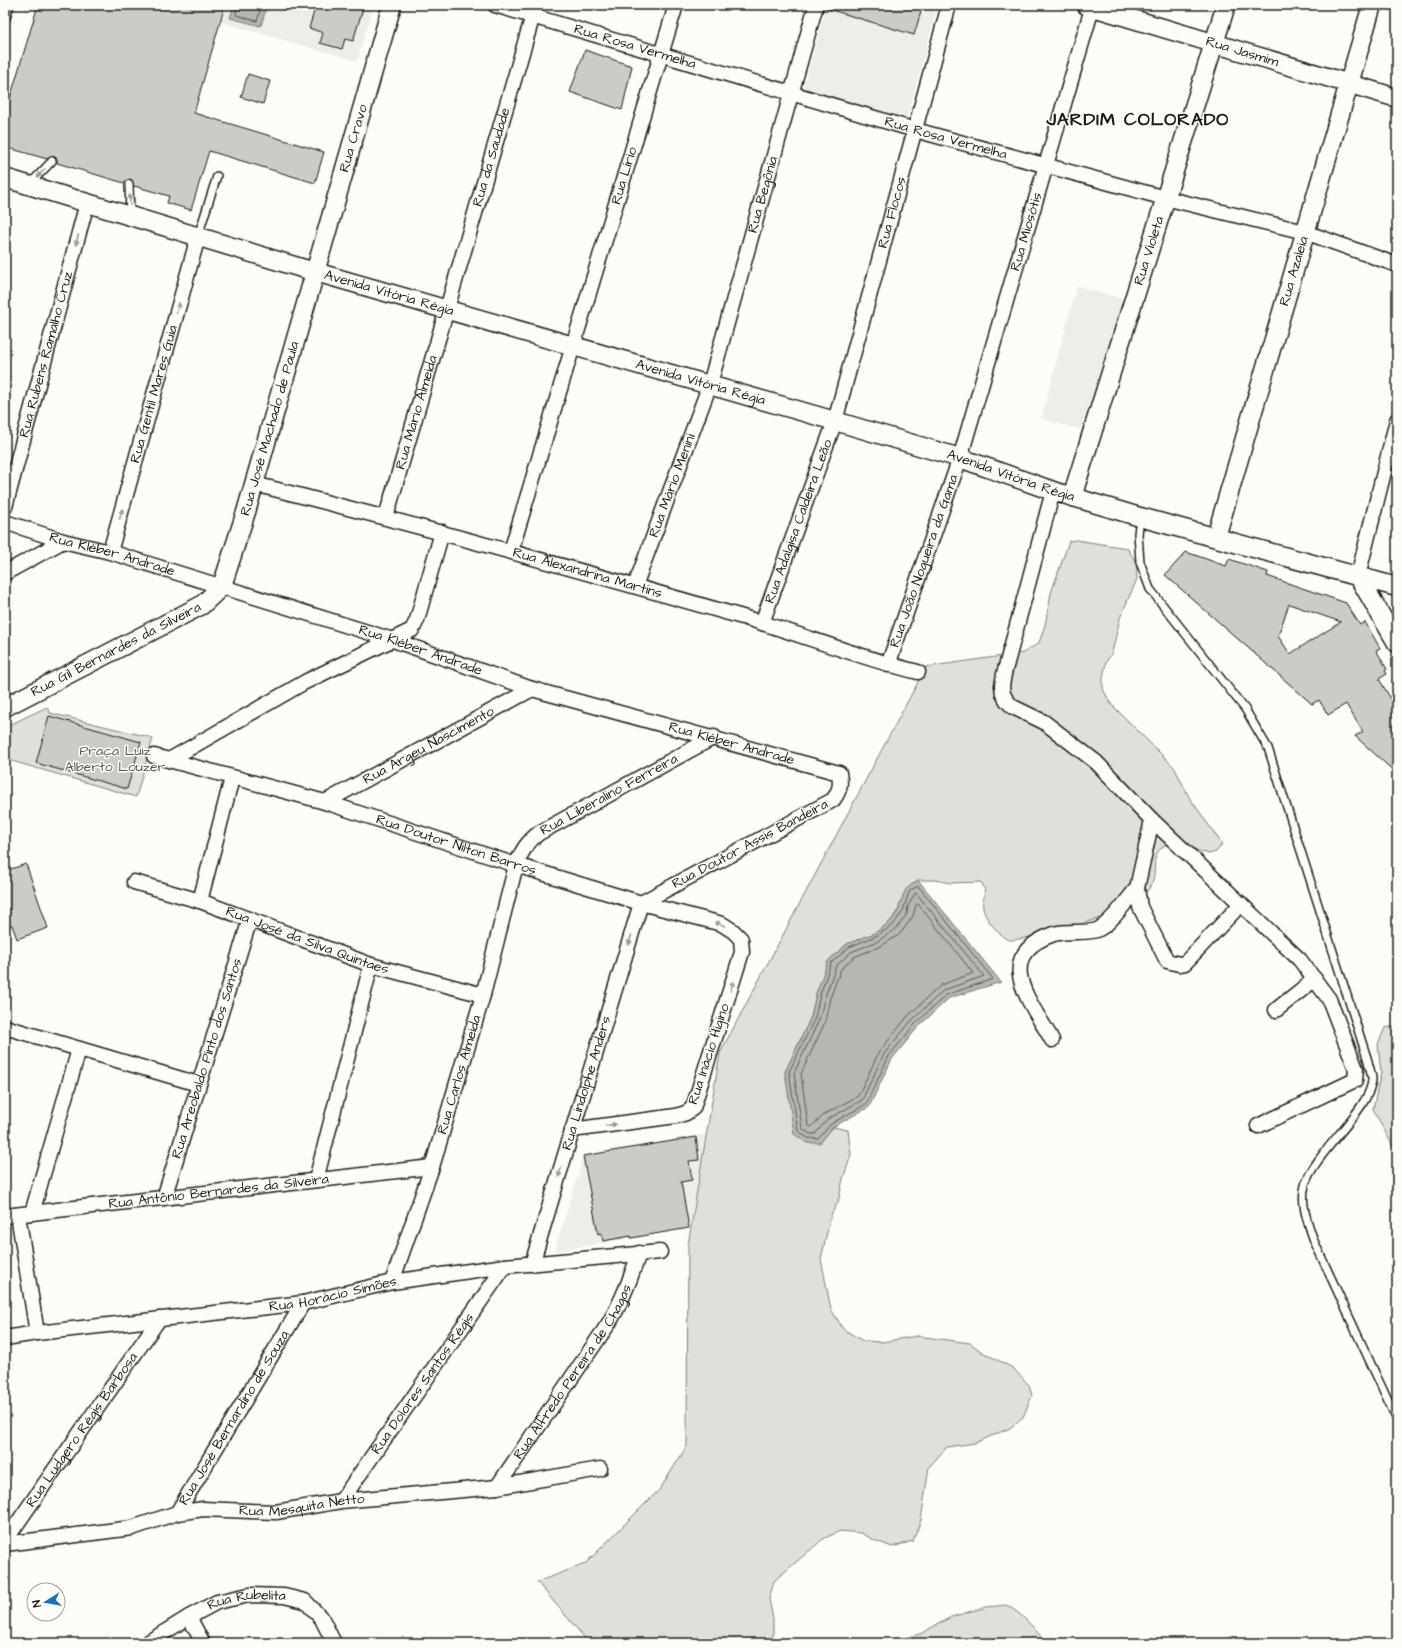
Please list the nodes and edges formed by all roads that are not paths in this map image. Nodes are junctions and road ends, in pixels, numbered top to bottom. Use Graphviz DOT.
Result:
graph roads {
  1 [pos="10,5"];
  2 [pos="392,5"];
  3 [pos="495,5"];
  4 [pos="676,5"];
  5 [pos="816,5"];
  6 [pos="949,5"];
  7 [pos="1226,5"];
  8 [pos="1372,5"];
  9 [pos="1091,6"];
  10 [pos="534,10"];
  11 [pos="5,21"];
  12 [pos="1214,43"];
  13 [pos="661,54"];
  14 [pos="1348,83"];
  15 [pos="790,93"];
  16 [pos="1397,98"];
  17 [pos="915,130"];
  18 [pos="52,161"];
  19 [pos="1047,166"];
  20 [pos="217,176"];
  21 [pos="5,178"];
  22 [pos="129,184"];
  23 [pos="30,185"];
  24 [pos="1165,198"];
  25 [pos="87,203"];
  26 [pos="130,216"];
  27 [pos="1305,232"];
  28 [pos="198,236"];
  29 [pos="1397,264"];
  30 [pos="316,272"];
  31 [pos="448,308"];
  32 [pos="572,346"];
  33 [pos="710,384"];
  34 [pos="835,420"];
  35 [pos="1397,420"];
  36 [pos="960,458"];
  37 [pos="254,484"];
  38 [pos="1053,491"];
  39 [pos="1072,497"];
  40 [pos="5,506"];
  41 [pos="386,517"];
  42 [pos="1140,517"];
  43 [pos="5,522"];
  44 [pos="442,532"];
  45 [pos="1216,537"];
  46 [pos="63,541"];
  47 [pos="511,551"];
  48 [pos="110,552"];
  49 [pos="5,573"];
  50 [pos="1358,576"];
  51 [pos="222,586"];
  52 [pos="635,586"];
  53 [pos="1397,587"];
  54 [pos="762,623"];
  55 [pos="393,640"];
  56 [pos="1397,644"];
  57 [pos="888,665"];
  58 [pos="918,672"];
  59 [pos="532,689"];
  60 [pos="5,707"];
  61 [pos="714,737"];
  62 [pos="154,756"];
  63 [pos="169,760"];
  64 [pos="839,773"];
  65 [pos="232,778"];
  66 [pos="325,802"];
  67 [pos="1152,820"];
  68 [pos="516,865"];
  69 [pos="134,882"];
  70 [pos="1136,888"];
  71 [pos="200,901"];
  72 [pos="641,903"];
  73 [pos="1241,904"];
  74 [pos="250,919"];
  75 [pos="742,952"];
  76 [pos="371,965"];
  77 [pos="1315,979"];
  78 [pos="483,995"];
  79 [pos="1276,1010"];
  80 [pos="5,1027"];
  81 [pos="1052,1040"];
  82 [pos="79,1049"];
  83 [pos="198,1084"];
  84 [pos="1258,1126"];
  85 [pos="572,1130"];
  86 [pos="432,1166"];
  87 [pos="316,1180"];
  88 [pos="164,1198"];
  89 [pos="32,1213"];
  90 [pos="11,1215"];
  91 [pos="660,1252"];
  92 [pos="639,1253"];
  93 [pos="532,1264"];
  94 [pos="505,1266"];
  95 [pos="392,1282"];
  96 [pos="304,1303"];
  97 [pos="159,1319"];
  98 [pos="37,1333"];
  99 [pos="6,1339"];
  100 [pos="1397,1420"];
  101 [pos="600,1469"];
  102 [pos="497,1487"];
  103 [pos="341,1501"];
  104 [pos="177,1513"];
  105 [pos="5,1542"];
  106 [pos="189,1617"];
  107 [pos="147,1643"];
  108 [pos="203,1643"];
  109 [pos="334,1643"];
  1 -- 11 [label="lane"];
  2 -- 30 [label="street, Rua Cravo"];
  3 -- 10 [label="street, Rua Rosa Vermelha"];
  4 -- 13 [label="street, Rua Lírio"];
  5 -- 15 [label="street, Rua Begônia"];
  6 -- 17 [label="street, Rua Flocos"];
  7 -- 12 [label="street, Rua Violeta"];
  8 -- 14 [label="street, Rua Azaleia"];
  9 -- 12 [label="street, Rua Jasmim"];
  9 -- 19 [label="street, Rua Miosótis"];
  10 -- 13 [label="street, Rua Rosa Vermelha"];
  10 -- 31 [label="street, Rua da Saudade"];
  12 -- 14 [label="street, Rua Jasmim"];
  12 -- 24 [label="street, Rua Violeta"];
  13 -- 15 [label="street, Rua Rosa Vermelha"];
  13 -- 32 [label="street, Rua Lírio"];
  14 -- 16 [label="street, Rua Jasmim"];
  14 -- 27 [label="street, Rua Azaleia"];
  15 -- 17 [label="street, Rua Rosa Vermelha"];
  15 -- 33 [label="street, Rua Begônia"];
  17 -- 19 [label="street, Rua Rosa Vermelha"];
  17 -- 34 [label="street, Rua Flocos"];
  18 -- 23 [label="lane, one-way"];
  19 -- 24 [label="street, Rua Rosa Vermelha"];
  19 -- 36 [label="street, Rua Miosótis"];
  20 -- 28 [label="lane"];
  21 -- 23 [label="street, Avenida Vitória Régia"];
  26 -- 22 [label="lane, one-way"];
  23 -- 25 [label="street, Avenida Vitória Régia"];
  24 -- 27 [label="street, Rua Rosa Vermelha"];
  24 -- 39 [label="street, Rua Violeta"];
  25 -- 26 [label="street, Avenida Vitória Régia"];
  25 -- 40 [label="street, Rua Rubens Ramalho Cruz, one-way"];
  26 -- 28 [label="street, Avenida Vitória Régia"];
  27 -- 29 [label="street, Rua Rosa Vermelha"];
  27 -- 45 [label="street, Rua Azaleia"];
  28 -- 30 [label="street, Avenida Vitória Régia"];
  48 -- 28 [label="street, Rua Gentil Mares Guia, one-way"];
  30 -- 31 [label="street, Avenida Vitória Régia"];
  30 -- 37 [label="street, Rua José Machado de Paula"];
  31 -- 32 [label="street, Avenida Vitória Régia"];
  31 -- 41 [label="street, Rua Mário Almeida"];
  32 -- 33 [label="street, Avenida Vitória Régia"];
  32 -- 47 [label="street, Rua Lírio"];
  33 -- 34 [label="street, Avenida Vitória Régia"];
  33 -- 52 [label="street, Rua Mário Menini"];
  34 -- 36 [label="street, Avenida Vitória Régia"];
  34 -- 54 [label="street, Rua Adalgisa Caldeira Leão"];
  35 -- 50 [label="street"];
  36 -- 38 [label="street, Avenida Vitória Régia"];
  36 -- 57 [label="street, Rua João Nogueira da Gama"];
  37 -- 41 [label="street, Rua Alexandrina Martins"];
  37 -- 51 [label="street, Rua José Machado de Paula"];
  38 -- 39 [label="street, Avenida Vitória Régia"];
  38 -- 67 [label="street"];
  39 -- 42 [label="street, Avenida Vitória Régia"];
  41 -- 44 [label="street, Rua Alexandrina Martins"];
  42 -- 45 [label="street, Avenida Vitória Régia"];
  42 -- 100 [label="lane"];
  43 -- 46 [label="street, Rua Kléber Andrade"];
  44 -- 47 [label="street, Rua Alexandrina Martins"];
  44 -- 55 [label="street"];
  45 -- 50 [label="street, Avenida Vitória Régia"];
  46 -- 48 [label="street, Rua Kléber Andrade"];
  46 -- 49 [label="street"];
  47 -- 52 [label="street, Rua Alexandrina Martins"];
  48 -- 51 [label="street, Rua Kléber Andrade"];
  50 -- 53 [label="street, Avenida Vitória Régia"];
  50 -- 56 [label="street"];
  51 -- 55 [label="street, Rua Kléber Andrade"];
  51 -- 60 [label="street, Rua Gil Bernardes da Silveira"];
  52 -- 54 [label="street, Rua Alexandrina Martins"];
  54 -- 57 [label="street, Rua Alexandrina Martins"];
  55 -- 59 [label="street, Rua Kléber Andrade"];
  55 -- 63 [label="street"];
  57 -- 58 [label="street, Rua Alexandrina Martins"];
  59 -- 61 [label="street, Rua Kléber Andrade"];
  59 -- 66 [label="street, Rua Argeu Nascimento"];
  61 -- 64 [label="street, Rua Kléber Andrade"];
  61 -- 68 [label="street, Rua Liberalino Ferreira"];
  62 -- 63 [label="street, Rua Doutor Nilton Barros"];
  63 -- 65 [label="street, Rua Doutor Nilton Barros"];
  64 -- 72 [label="street, Rua Doutor Assis Bandeira"];
  65 -- 66 [label="street, Rua Doutor Nilton Barros"];
  65 -- 71 [label="street"];
  66 -- 68 [label="street, Rua Doutor Nilton Barros"];
  67 -- 70 [label="street"];
  67 -- 73 [label="street"];
  68 -- 72 [label="street, Rua Doutor Nilton Barros"];
  68 -- 78 [label="street, Rua Carlos Almeida"];
  69 -- 71 [label="street, Rua José da Silva Quintaes"];
  70 -- 73 [label="street"];
  70 -- 81 [label="street"];
  71 -- 74 [label="street, Rua José da Silva Quintaes"];
  75 -- 72 [label="street, Rua Doutor Nilton Barros, one-way"];
  72 -- 85 [label="street, Rua Lindolphe Anders, one-way"];
  73 -- 77 [label="street"];
  74 -- 76 [label="street, Rua José da Silva Quintaes"];
  74 -- 83 [label="street, Rua Areobaldo Pinto dos Santos"];
  85 -- 75 [label="street, Rua Inácio Higino, one-way"];
  76 -- 78 [label="street, Rua José da Silva Quintaes"];
  76 -- 87 [label="street"];
  77 -- 79 [label="street"];
  77 -- 84 [label="street"];
  78 -- 86 [label="street, Rua Carlos Almeida"];
  80 -- 82 [label="street"];
  82 -- 83 [label="street"];
  82 -- 89 [label="street"];
  83 -- 88 [label="street, Rua Areobaldo Pinto dos Santos"];
  85 -- 93 [label="street, Rua Lindolphe Anders, one-way"];
  86 -- 87 [label="street, Rua Antônio Bernardes da Silveira"];
  86 -- 95 [label="street, Rua Carlos Almeida"];
  87 -- 88 [label="street, Rua Antônio Bernardes da Silveira"];
  88 -- 89 [label="street, Rua Antônio Bernardes da Silveira"];
  89 -- 90 [label="street, Rua Antônio Bernardes da Silveira"];
  90 -- 98 [label="street"];
  91 -- 92 [label="street, Rua Horácio Simões"];
  92 -- 93 [label="street, Rua Horácio Simões"];
  92 -- 102 [label="street, Rua Alfredo Pereira de Chagas"];
  93 -- 94 [label="street, Rua Horácio Simões"];
  94 -- 95 [label="street, Rua Horácio Simões"];
  94 -- 103 [label="street, Rua Dolores Santos Régis"];
  95 -- 96 [label="street, Rua Horácio Simões"];
  96 -- 97 [label="street, Rua Horácio Simões"];
  96 -- 104 [label="street, Rua José Bernardino de Souza"];
  97 -- 98 [label="street, Rua Horácio Simões"];
  97 -- 105 [label="street, Rua Ludgero Régis Barbosa"];
  98 -- 99 [label="street, Rua Horácio Simões"];
  101 -- 102 [label="street, Rua Mesquita Netto"];
  102 -- 103 [label="street, Rua Mesquita Netto"];
  103 -- 104 [label="street, Rua Mesquita Netto"];
  104 -- 105 [label="street, Rua Mesquita Netto"];
  106 -- 107 [label="street, Rua Rubelita"];
  106 -- 108 [label="street"];
  106 -- 109 [label="street, Rua Rubelita"];
}
